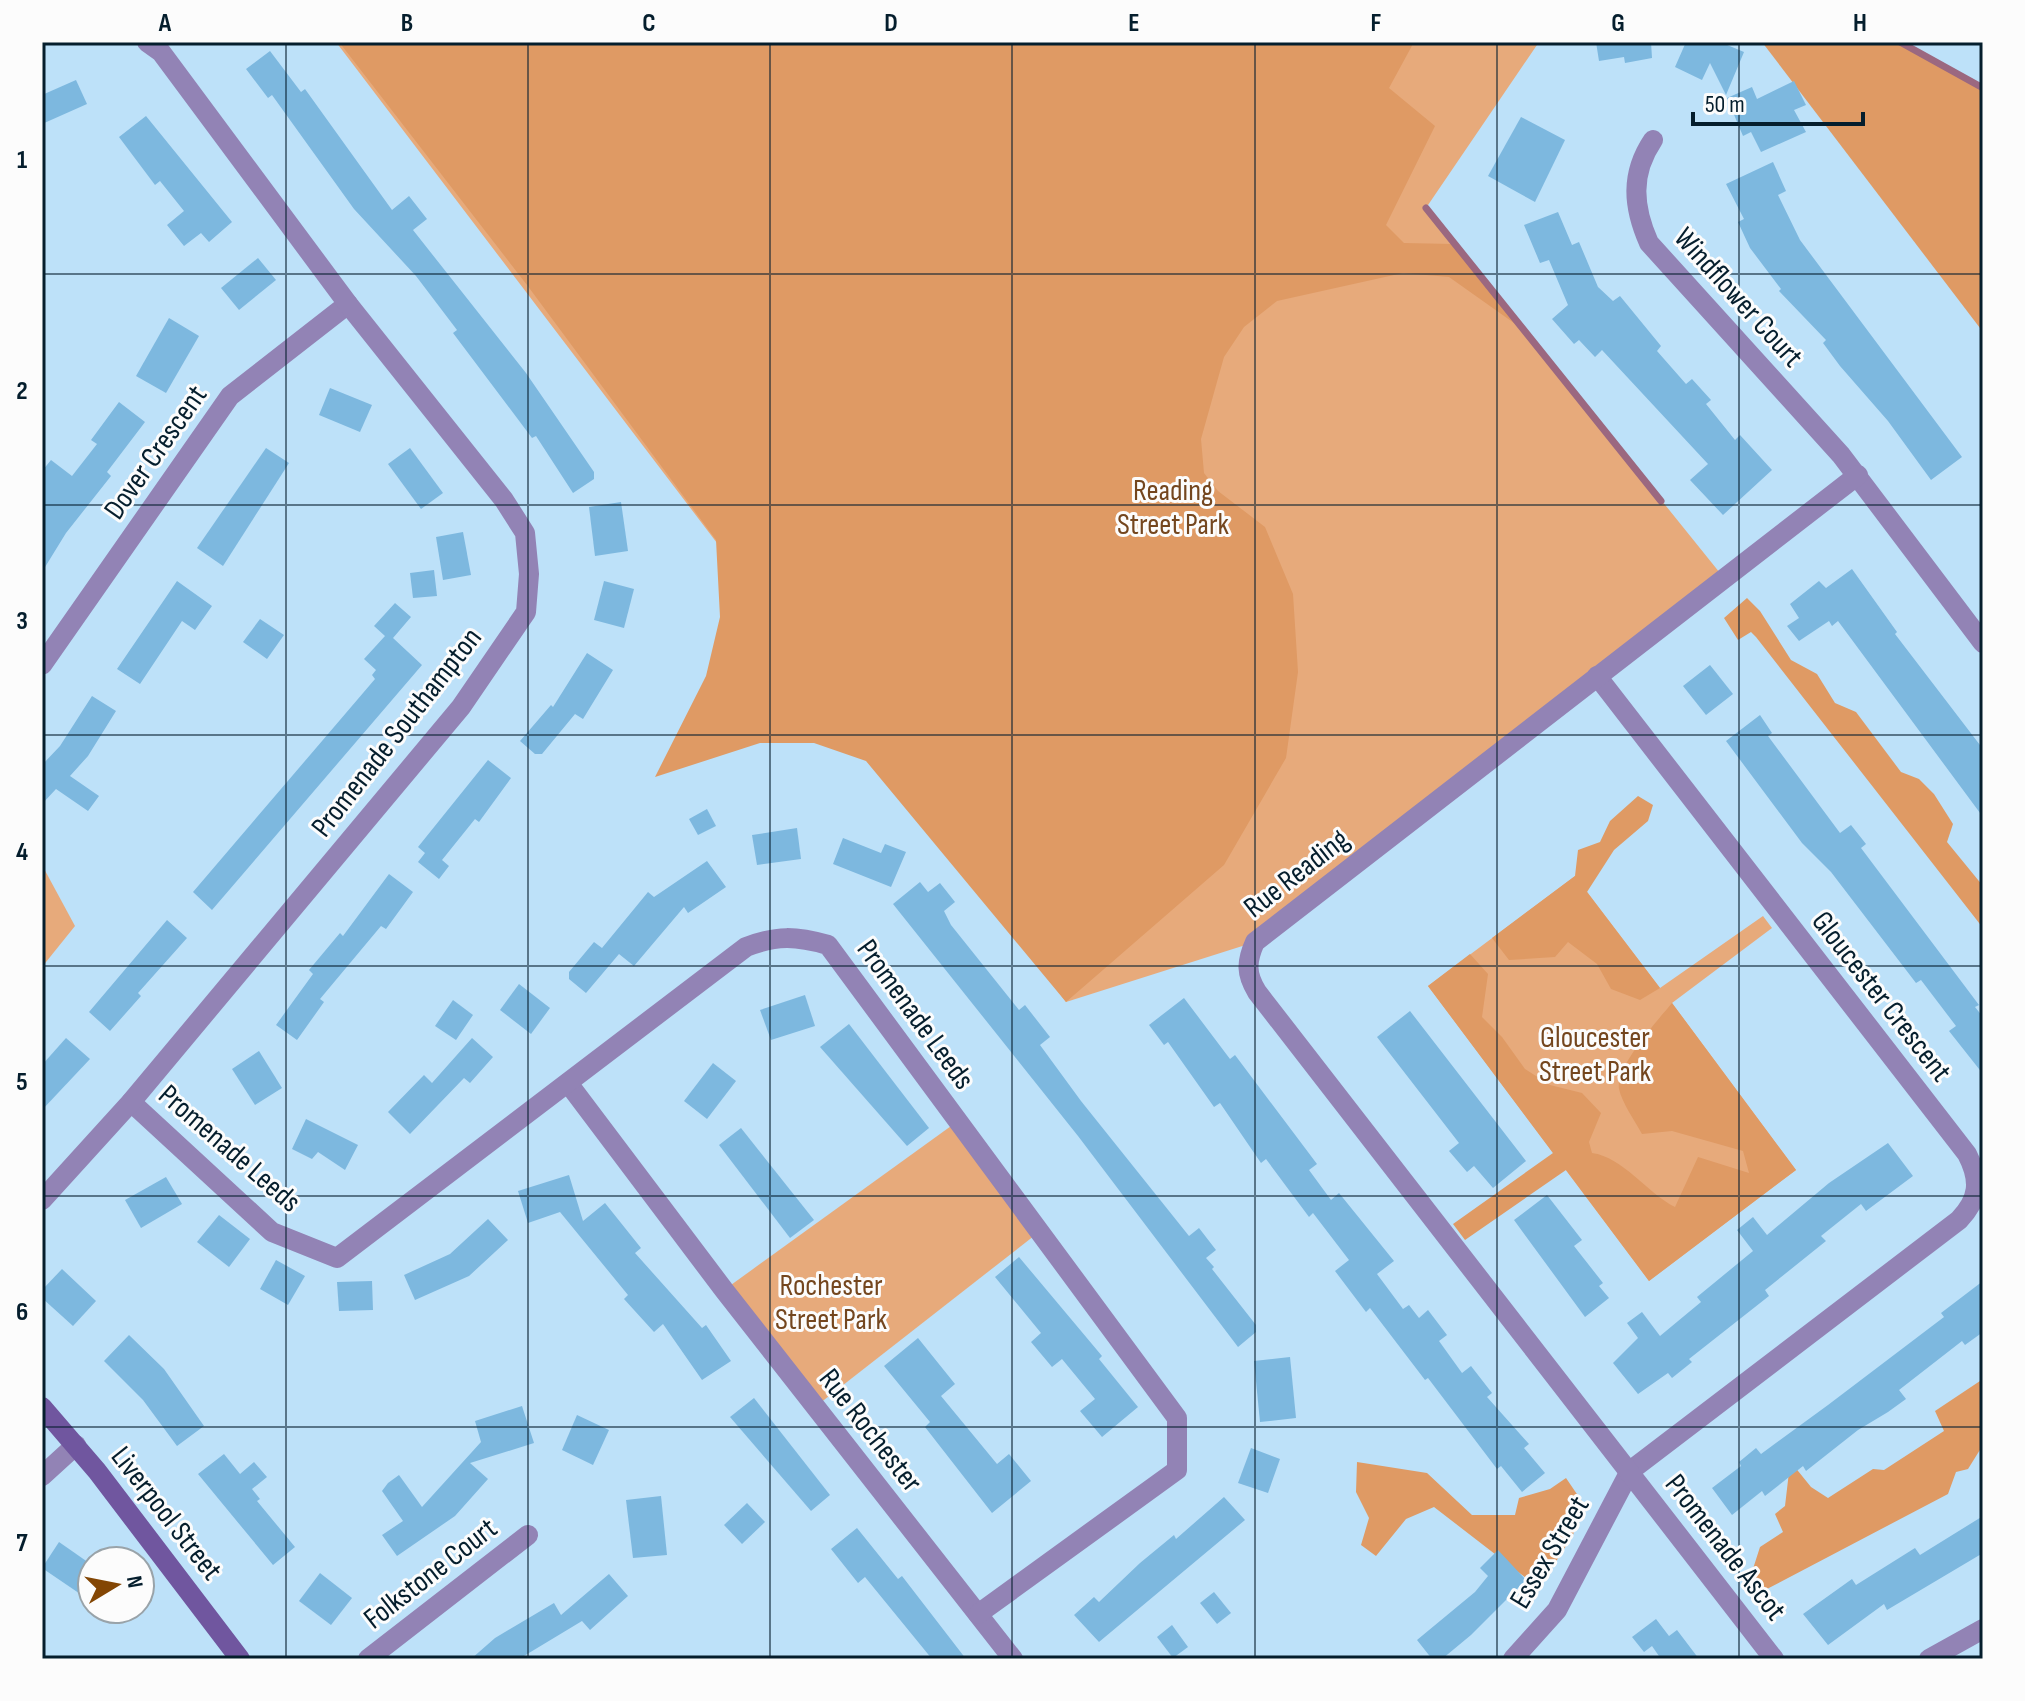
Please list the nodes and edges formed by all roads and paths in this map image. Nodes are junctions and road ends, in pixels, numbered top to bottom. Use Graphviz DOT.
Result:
graph roads {
  1 [pos="147,42"];
  2 [pos="1653,140"];
  3 [pos="348,304"];
  4 [pos="1858,475"];
  5 [pos="1983,643"];
  6 [pos="42,665"];
  7 [pos="1597,676"];
  8 [pos="568,1083"];
  9 [pos="131,1102"];
  10 [pos="42,1200"];
  11 [pos="42,1407"];
  12 [pos="76,1445"];
  13 [pos="1630,1471"];
  14 [pos="42,1476"];
  15 [pos="528,1535"];
  16 [pos="978,1614"];
  17 [pos="1983,1629"];
  18 [pos="240,1659"];
  19 [pos="368,1659"];
  20 [pos="1013,1659"];
  21 [pos="1513,1659"];
  22 [pos="1774,1659"];
  23 [pos="1929,1659"];
  1 -- 3 [label="street, Promenade Southampton"];
  2 -- 4 [label="street, Windflower Court"];
  3 -- 6 [label="street, Dover Crescent"];
  3 -- 9 [label="street, Promenade Southampton"];
  4 -- 5 [label="street, Windflower Court"];
  4 -- 7 [label="street, Rue Reading"];
  7 -- 13 [label="street, Gloucester Crescent"];
  7 -- 13 [label="street, Rue Reading"];
  8 -- 9 [label="street, Promenade Leeds"];
  8 -- 16 [label="street, Rue Rochester"];
  8 -- 16 [label="street, Promenade Leeds"];
  9 -- 10 [label="street, Promenade Southampton"];
  11 -- 12 [label="street, Liverpool Street"];
  12 -- 14 [label="street"];
  12 -- 18 [label="street, Liverpool Street"];
  13 -- 21 [label="street, Essex Street"];
  13 -- 22 [label="street, Promenade Ascot"];
  15 -- 19 [label="street, Folkstone Court"];
  16 -- 20 [label="street, Rue Rochester"];
  17 -- 23 [label="street"];
}
